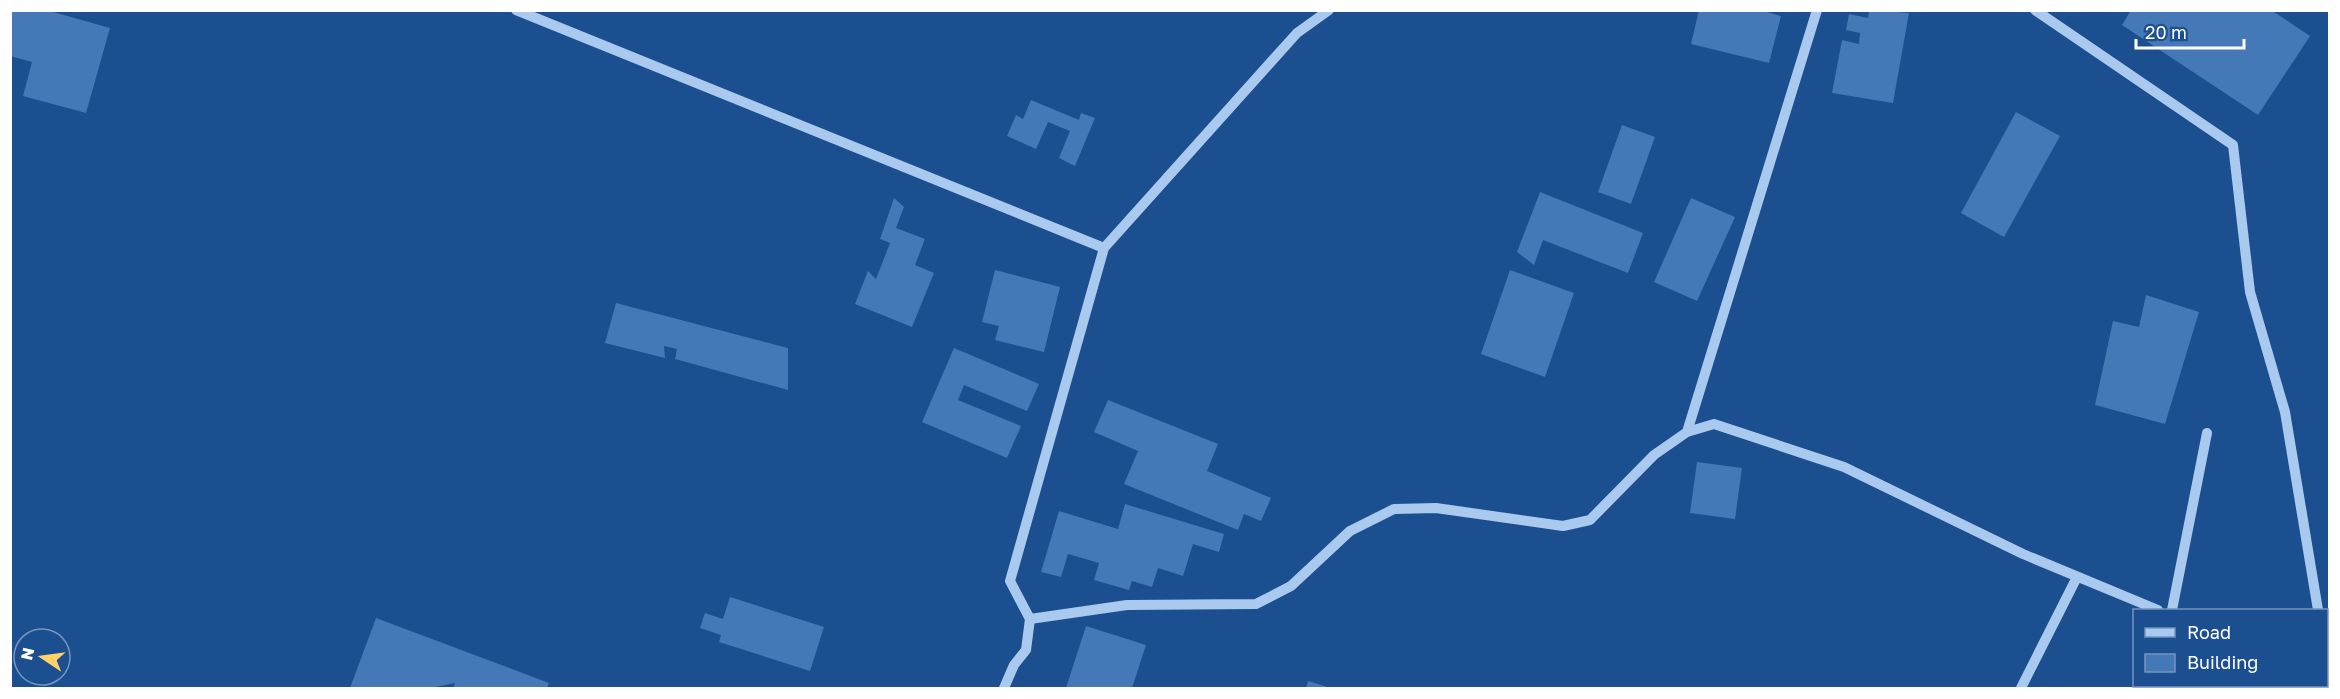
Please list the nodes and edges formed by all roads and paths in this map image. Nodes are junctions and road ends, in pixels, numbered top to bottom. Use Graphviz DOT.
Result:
graph roads {
  1 [pos="516,10"];
  2 [pos="1329,10"];
  3 [pos="1817,10"];
  4 [pos="2035,10"];
  5 [pos="1104,248"];
  6 [pos="1688,432"];
  7 [pos="2207,433"];
  8 [pos="2078,577"];
  9 [pos="2156,609"];
  10 [pos="2172,609"];
  11 [pos="2318,609"];
  12 [pos="1030,619"];
  13 [pos="1004,688"];
  14 [pos="2020,688"];
  1 -- 5 [label="street"];
  2 -- 5 [label="street"];
  3 -- 6 [label="street"];
  4 -- 11 [label="street"];
  5 -- 12 [label="street"];
  6 -- 8 [label="street"];
  6 -- 12 [label="street"];
  7 -- 10 [label="street"];
  8 -- 9 [label="street"];
  8 -- 14 [label="street"];
  12 -- 13 [label="street"];
}
